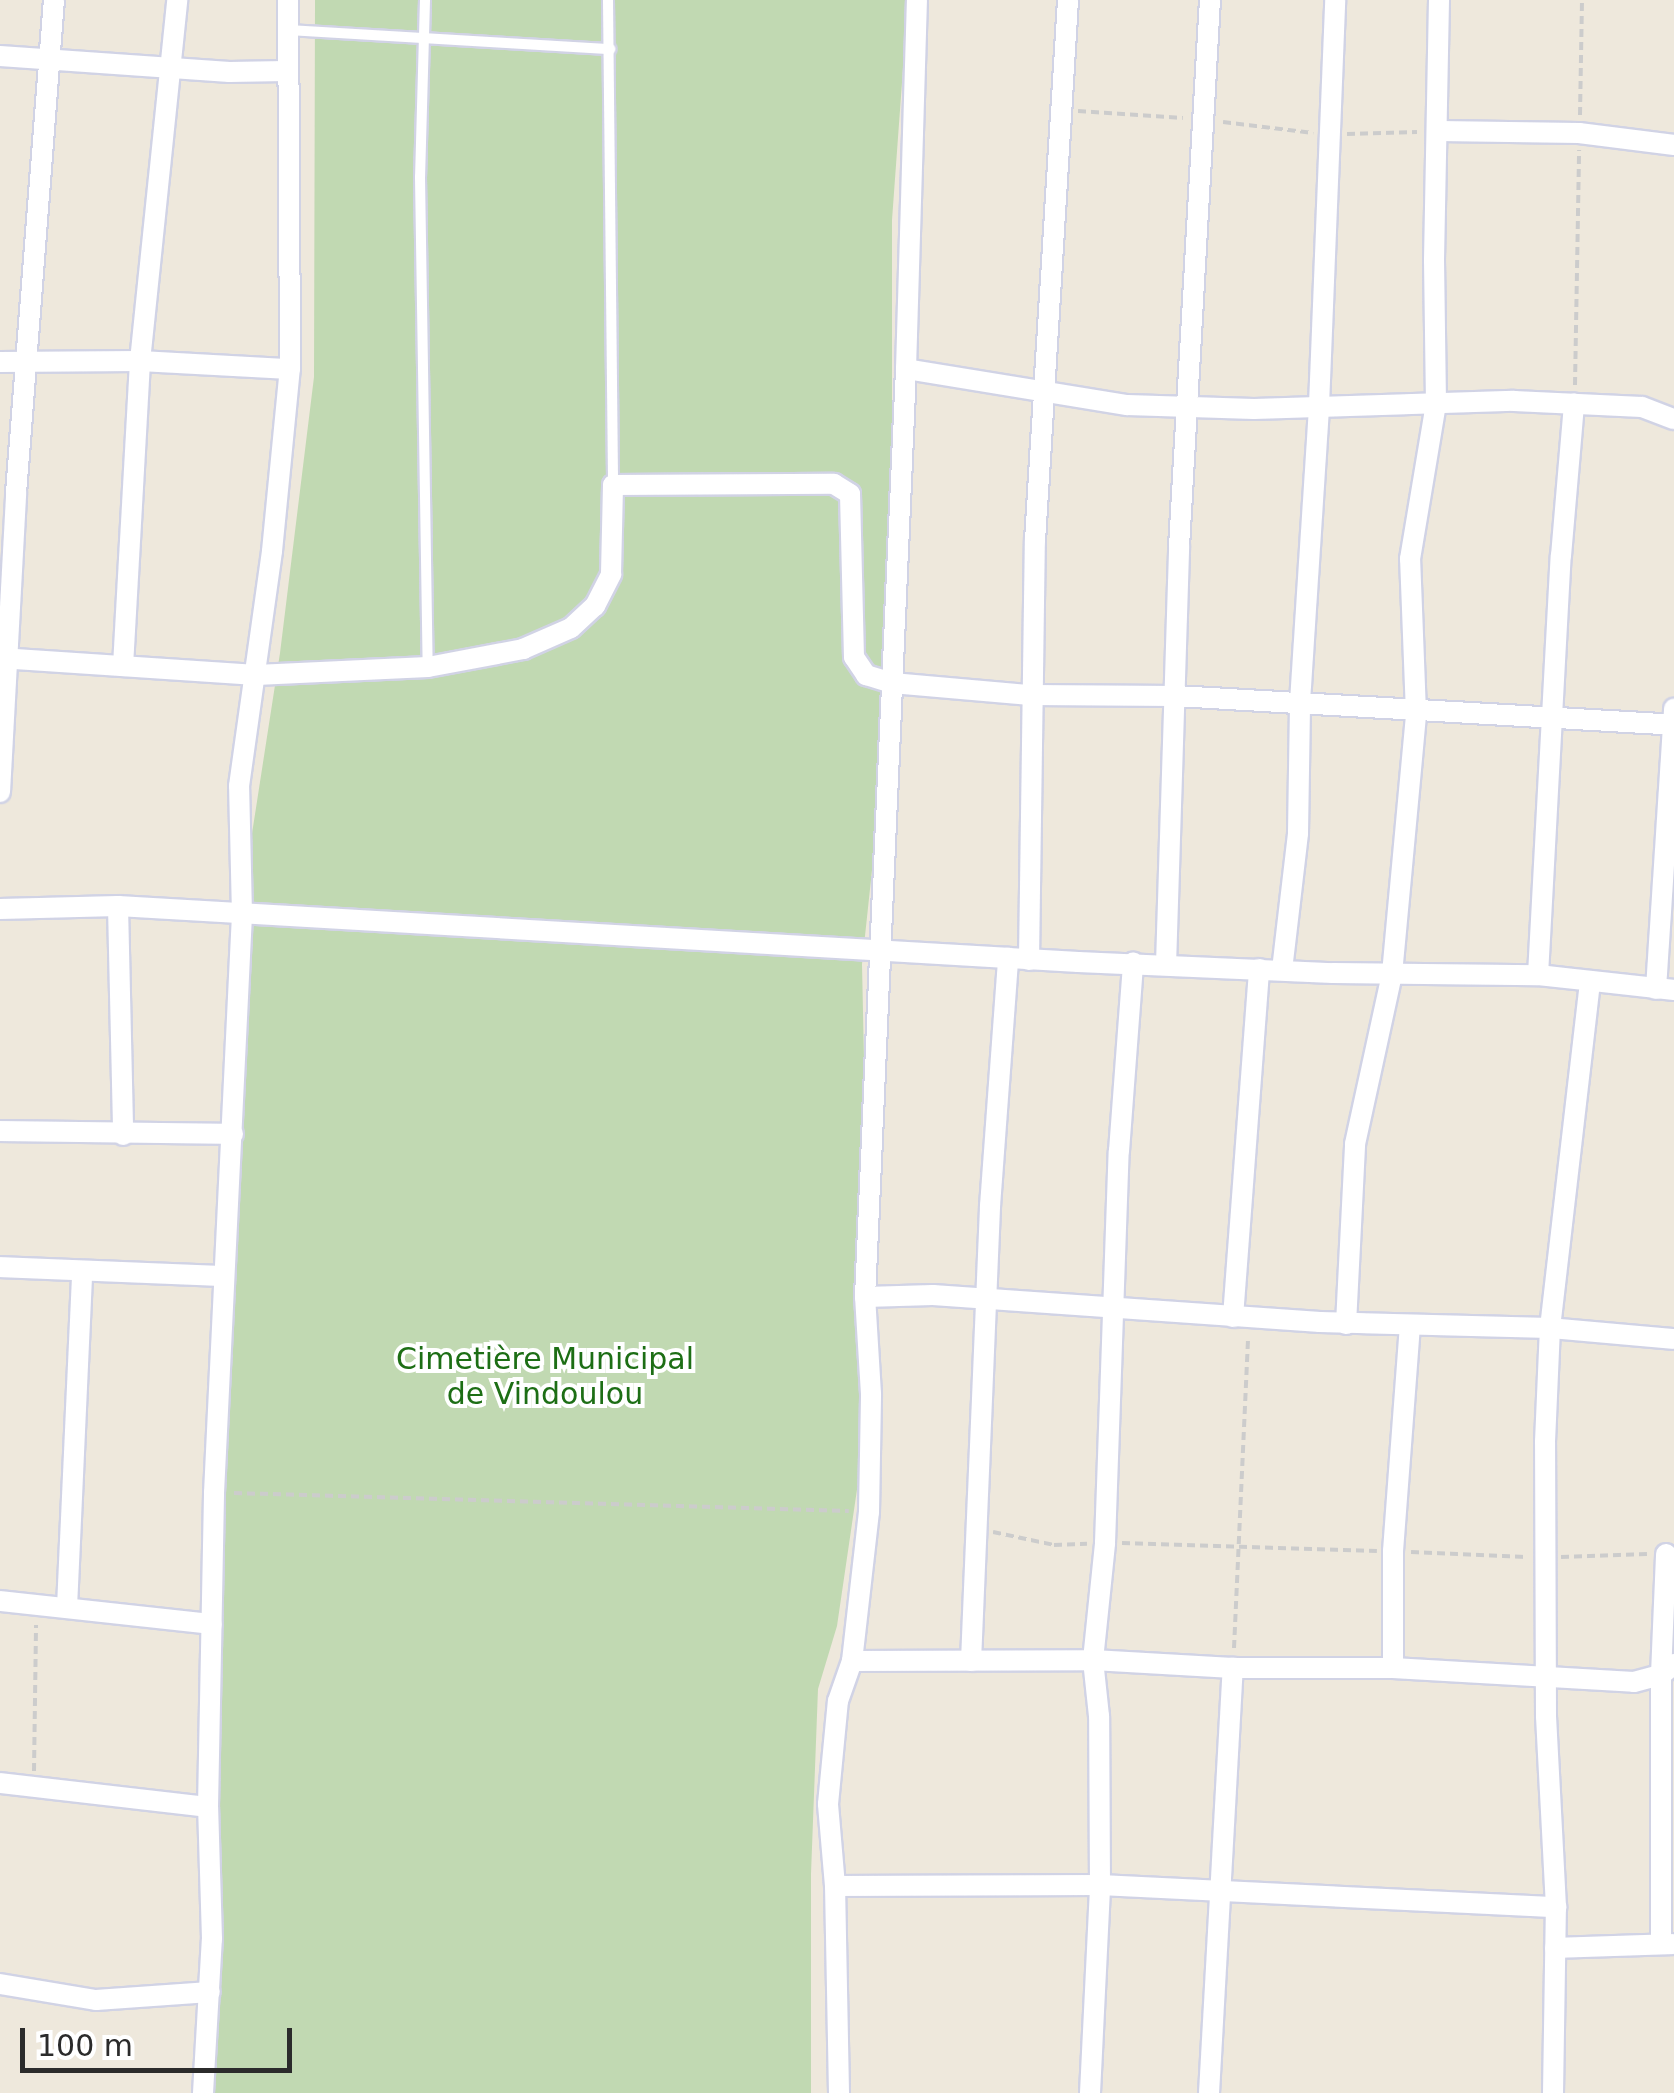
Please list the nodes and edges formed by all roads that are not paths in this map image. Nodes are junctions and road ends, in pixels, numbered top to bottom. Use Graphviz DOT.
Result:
graph roads {
  1 [pos="54,0"];
  2 [pos="177,0"];
  3 [pos="288,0"];
  4 [pos="424,0"];
  5 [pos="608,0"];
  6 [pos="917,0"];
  7 [pos="1068,0"];
  8 [pos="1210,0"];
  9 [pos="1335,0"];
  10 [pos="1440,0"];
  11 [pos="288,30"];
  12 [pos="424,40"];
  13 [pos="610,48"];
  14 [pos="0,56"];
  15 [pos="50,57"];
  16 [pos="172,68"];
  17 [pos="286,70"];
  18 [pos="1439,131"];
  19 [pos="1674,144"];
  20 [pos="140,360"];
  21 [pos="0,362"];
  22 [pos="29,364"];
  23 [pos="290,369"];
  24 [pos="906,369"];
  25 [pos="1042,394"];
  26 [pos="1436,403"];
  27 [pos="1574,404"];
  28 [pos="1319,406"];
  29 [pos="1190,408"];
  30 [pos="1674,419"];
  31 [pos="612,485"];
  32 [pos="5,658"];
  33 [pos="123,666"];
  34 [pos="428,666"];
  35 [pos="256,675"];
  36 [pos="892,682"];
  37 [pos="1030,695"];
  38 [pos="1176,696"];
  39 [pos="1300,702"];
  40 [pos="1674,708"];
  41 [pos="1416,713"];
  42 [pos="1555,716"];
  43 [pos="1673,725"];
  44 [pos="0,792"];
  45 [pos="118,906"];
  46 [pos="0,909"];
  47 [pos="242,914"];
  48 [pos="881,949"];
  49 [pos="1018,959"];
  50 [pos="1134,963"];
  51 [pos="1166,965"];
  52 [pos="1258,969"];
  53 [pos="1282,970"];
  54 [pos="1392,974"];
  55 [pos="1538,974"];
  56 [pos="1590,981"];
  57 [pos="1665,989"];
  58 [pos="0,1131"];
  59 [pos="233,1134"];
  60 [pos="123,1135"];
  61 [pos="0,1267"];
  62 [pos="82,1273"];
  63 [pos="224,1276"];
  64 [pos="865,1297"];
  65 [pos="986,1300"];
  66 [pos="1116,1310"];
  67 [pos="1241,1317"];
  68 [pos="1346,1324"];
  69 [pos="1410,1327"];
  70 [pos="1550,1328"];
  71 [pos="1674,1340"];
  72 [pos="1666,1554"];
  73 [pos="0,1602"];
  74 [pos="66,1607"];
  75 [pos="212,1624"];
  76 [pos="1093,1660"];
  77 [pos="852,1661"];
  78 [pos="971,1661"];
  79 [pos="1233,1668"];
  80 [pos="1392,1668"];
  81 [pos="1667,1670"];
  82 [pos="1545,1679"];
  83 [pos="0,1783"];
  84 [pos="208,1807"];
  85 [pos="1100,1885"];
  86 [pos="835,1886"];
  87 [pos="1221,1892"];
  88 [pos="1556,1907"];
  89 [pos="1668,1944"];
  90 [pos="1556,1948"];
  91 [pos="0,1984"];
  92 [pos="210,1992"];
  93 [pos="203,2093"];
  94 [pos="839,2093"];
  95 [pos="1090,2093"];
  96 [pos="1210,2093"];
  97 [pos="1553,2093"];
  1 -- 15 [label="street"];
  2 -- 16 [label="street"];
  3 -- 11 [label="street"];
  4 -- 12 [label="lane"];
  5 -- 13 [label="lane"];
  6 -- 24 [label="street"];
  7 -- 25 [label="street"];
  8 -- 29 [label="street"];
  9 -- 28 [label="street"];
  10 -- 18 [label="street"];
  11 -- 12 [label="lane"];
  11 -- 17 [label="street"];
  12 -- 13 [label="lane"];
  12 -- 34 [label="lane"];
  13 -- 31 [label="lane"];
  14 -- 15 [label="street"];
  15 -- 16 [label="street"];
  15 -- 22 [label="street"];
  16 -- 17 [label="street"];
  16 -- 20 [label="street"];
  17 -- 23 [label="street"];
  18 -- 19 [label="street"];
  18 -- 26 [label="street"];
  20 -- 22 [label="street"];
  20 -- 23 [label="street"];
  20 -- 33 [label="street"];
  21 -- 22 [label="street"];
  22 -- 32 [label="street"];
  23 -- 35 [label="street"];
  24 -- 25 [label="street"];
  24 -- 36 [label="street"];
  25 -- 29 [label="street"];
  25 -- 37 [label="street"];
  26 -- 27 [label="street"];
  26 -- 28 [label="street"];
  26 -- 41 [label="street"];
  27 -- 30 [label="street"];
  27 -- 42 [label="street"];
  28 -- 29 [label="street"];
  28 -- 39 [label="street"];
  29 -- 38 [label="street"];
  31 -- 34 [label="street"];
  31 -- 36 [label="street"];
  32 -- 33 [label="street"];
  32 -- 44 [label="street"];
  33 -- 35 [label="street"];
  34 -- 35 [label="street"];
  35 -- 47 [label="street"];
  36 -- 37 [label="street"];
  36 -- 48 [label="street"];
  37 -- 38 [label="street"];
  37 -- 49 [label="street"];
  38 -- 39 [label="street"];
  38 -- 51 [label="street"];
  39 -- 41 [label="street"];
  39 -- 53 [label="street"];
  40 -- 43 [label="street"];
  41 -- 42 [label="street"];
  41 -- 54 [label="street"];
  42 -- 43 [label="street"];
  42 -- 55 [label="street"];
  43 -- 57 [label="street"];
  45 -- 46 [label="street"];
  45 -- 47 [label="street"];
  45 -- 60 [label="street"];
  47 -- 48 [label="street"];
  47 -- 59 [label="street"];
  48 -- 49 [label="street"];
  48 -- 64 [label="street"];
  49 -- 50 [label="street"];
  49 -- 65 [label="street"];
  50 -- 51 [label="street"];
  50 -- 66 [label="street"];
  51 -- 52 [label="street"];
  52 -- 53 [label="street"];
  52 -- 67 [label="street"];
  53 -- 54 [label="street"];
  54 -- 55 [label="street"];
  54 -- 68 [label="street"];
  55 -- 56 [label="street"];
  56 -- 57 [label="street"];
  56 -- 70 [label="street"];
  58 -- 60 [label="street"];
  59 -- 60 [label="street"];
  59 -- 63 [label="street"];
  61 -- 62 [label="street"];
  62 -- 63 [label="street"];
  62 -- 74 [label="street"];
  63 -- 75 [label="street"];
  64 -- 65 [label="street"];
  64 -- 77 [label="street"];
  65 -- 66 [label="street"];
  65 -- 78 [label="street"];
  66 -- 67 [label="street"];
  66 -- 76 [label="street"];
  67 -- 68 [label="street"];
  68 -- 69 [label="street"];
  69 -- 70 [label="street"];
  69 -- 80 [label="street"];
  70 -- 71 [label="street"];
  70 -- 82 [label="street"];
  72 -- 81 [label="street"];
  73 -- 74 [label="street"];
  74 -- 75 [label="street"];
  75 -- 84 [label="street"];
  76 -- 78 [label="street"];
  76 -- 79 [label="street"];
  76 -- 85 [label="street"];
  77 -- 78 [label="street"];
  77 -- 86 [label="street"];
  79 -- 80 [label="street"];
  79 -- 87 [label="street"];
  80 -- 82 [label="street"];
  81 -- 82 [label="street"];
  81 -- 89 [label="street"];
  82 -- 88 [label="street"];
  83 -- 84 [label="street"];
  84 -- 92 [label="street"];
  85 -- 86 [label="street"];
  85 -- 87 [label="street"];
  85 -- 95 [label="street"];
  86 -- 94 [label="street"];
  87 -- 88 [label="street"];
  87 -- 96 [label="street"];
  88 -- 90 [label="street"];
  89 -- 90 [label="street"];
  90 -- 97 [label="street"];
  91 -- 92 [label="street"];
  92 -- 93 [label="street"];
}
